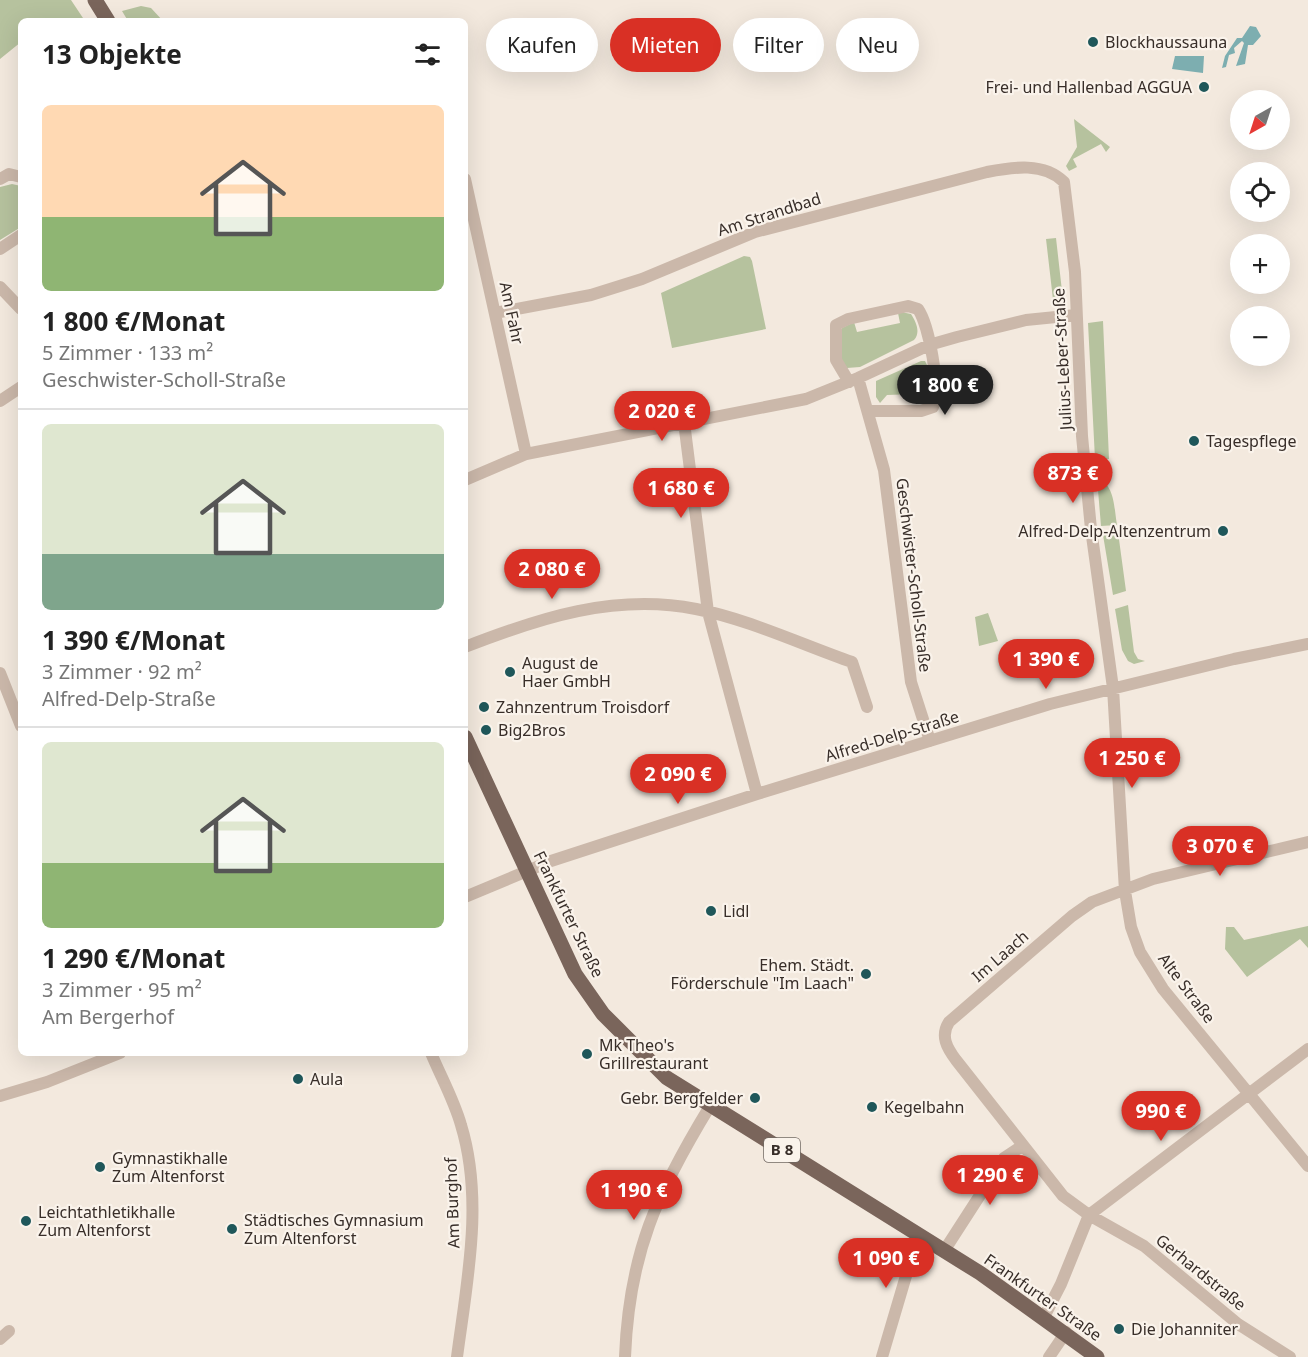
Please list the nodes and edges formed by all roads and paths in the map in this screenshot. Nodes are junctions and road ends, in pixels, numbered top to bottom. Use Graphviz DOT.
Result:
graph roads {
  1 [pos="95,0"];
  2 [pos="106,18"];
  3 [pos="1057,175"];
  4 [pos="18,176"];
  5 [pos="0,179"];
  6 [pos="468,193"];
  7 [pos="18,237"];
  8 [pos="0,249"];
  9 [pos="0,286"];
  10 [pos="18,306"];
  11 [pos="495,313"];
  12 [pos="1076,315"];
  13 [pos="928,345"];
  14 [pos="854,380"];
  15 [pos="18,389"];
  16 [pos="0,401"];
  17 [pos="870,411"];
  18 [pos="684,422"];
  19 [pos="526,454"];
  20 [pos="468,479"];
  21 [pos="708,612"];
  22 [pos="1308,644"];
  23 [pos="468,646"];
  24 [pos="0,673"];
  25 [pos="1113,688"];
  26 [pos="3,689"];
  27 [pos="867,707"];
  28 [pos="18,720"];
  29 [pos="930,741"];
  30 [pos="468,744"];
  31 [pos="757,794"];
  32 [pos="1308,842"];
  33 [pos="526,870"];
  34 [pos="1125,891"];
  35 [pos="468,896"];
  36 [pos="1308,1049"];
  37 [pos="112,1056"];
  38 [pos="432,1056"];
  39 [pos="1251,1093"];
  40 [pos="0,1096"];
  41 [pos="710,1106"];
  42 [pos="1022,1146"];
  43 [pos="1308,1166"];
  44 [pos="1089,1215"];
  45 [pos="924,1239"];
  46 [pos="944,1251"];
  47 [pos="1044,1317"];
  48 [pos="1066,1332"];
  49 [pos="457,1357"];
  50 [pos="625,1357"];
  51 [pos="882,1357"];
  52 [pos="1049,1357"];
  53 [pos="1097,1357"];
  54 [pos="1290,1357"];
  1 -- 2 [label="main road"];
  3 -- 11 [label="street, Am Strandbad"];
  3 -- 12 [label="street, Julius-Leber-Straße"];
  4 -- 5 [label="street"];
  6 -- 11 [label="street, Am Fahr"];
  7 -- 8 [label="street"];
  9 -- 10 [label="street"];
  11 -- 19 [label="street, Am Fahr"];
  12 -- 13 [label="street"];
  12 -- 25 [label="street, Julius-Leber-Straße"];
  13 -- 14 [label="street"];
  13 -- 14 [label="street, Geschwister-Scholl-Straße"];
  13 -- 17 [label="street"];
  14 -- 17 [label="street, Geschwister-Scholl-Straße"];
  14 -- 18 [label="street"];
  15 -- 16 [label="street"];
  17 -- 29 [label="street, Geschwister-Scholl-Straße"];
  18 -- 19 [label="street"];
  18 -- 21 [label="street"];
  19 -- 20 [label="street"];
  21 -- 23 [label="street"];
  21 -- 27 [label="street"];
  21 -- 31 [label="street"];
  22 -- 25 [label="street, Alfred-Delp-Straße"];
  24 -- 26 [label="street"];
  25 -- 29 [label="street, Alfred-Delp-Straße"];
  25 -- 34 [label="street, Alte Straße"];
  26 -- 28 [label="street"];
  29 -- 31 [label="street, Alfred-Delp-Straße"];
  30 -- 33 [label="main road, Frankfurter Straße / B 8"];
  31 -- 33 [label="street, Alfred-Delp-Straße"];
  32 -- 34 [label="street, Im Laach"];
  33 -- 35 [label="street, Alfred-Delp-Straße"];
  33 -- 41 [label="main road, Frankfurter Straße / B 8"];
  34 -- 39 [label="street, Alte Straße"];
  34 -- 42 [label="street, Im Laach"];
  36 -- 39 [label="street"];
  37 -- 40 [label="street"];
  38 -- 49 [label="street, Am Burghof"];
  39 -- 43 [label="street, Alte Straße"];
  39 -- 44 [label="street"];
  41 -- 45 [label="main road, Frankfurter Straße / B 8"];
  41 -- 50 [label="street"];
  42 -- 44 [label="street, Im Laach"];
  42 -- 46 [label="street"];
  44 -- 47 [label="street"];
  44 -- 54 [label="street, Gerhardstraße"];
  45 -- 46 [label="main road, Frankfurter Straße / B 8"];
  45 -- 51 [label="street"];
  46 -- 47 [label="main road, Frankfurter Straße / B 8"];
  47 -- 48 [label="main road, Frankfurter Straße / B 8"];
  48 -- 52 [label="street"];
  48 -- 53 [label="main road, Frankfurter Straße / B 8"];
}
